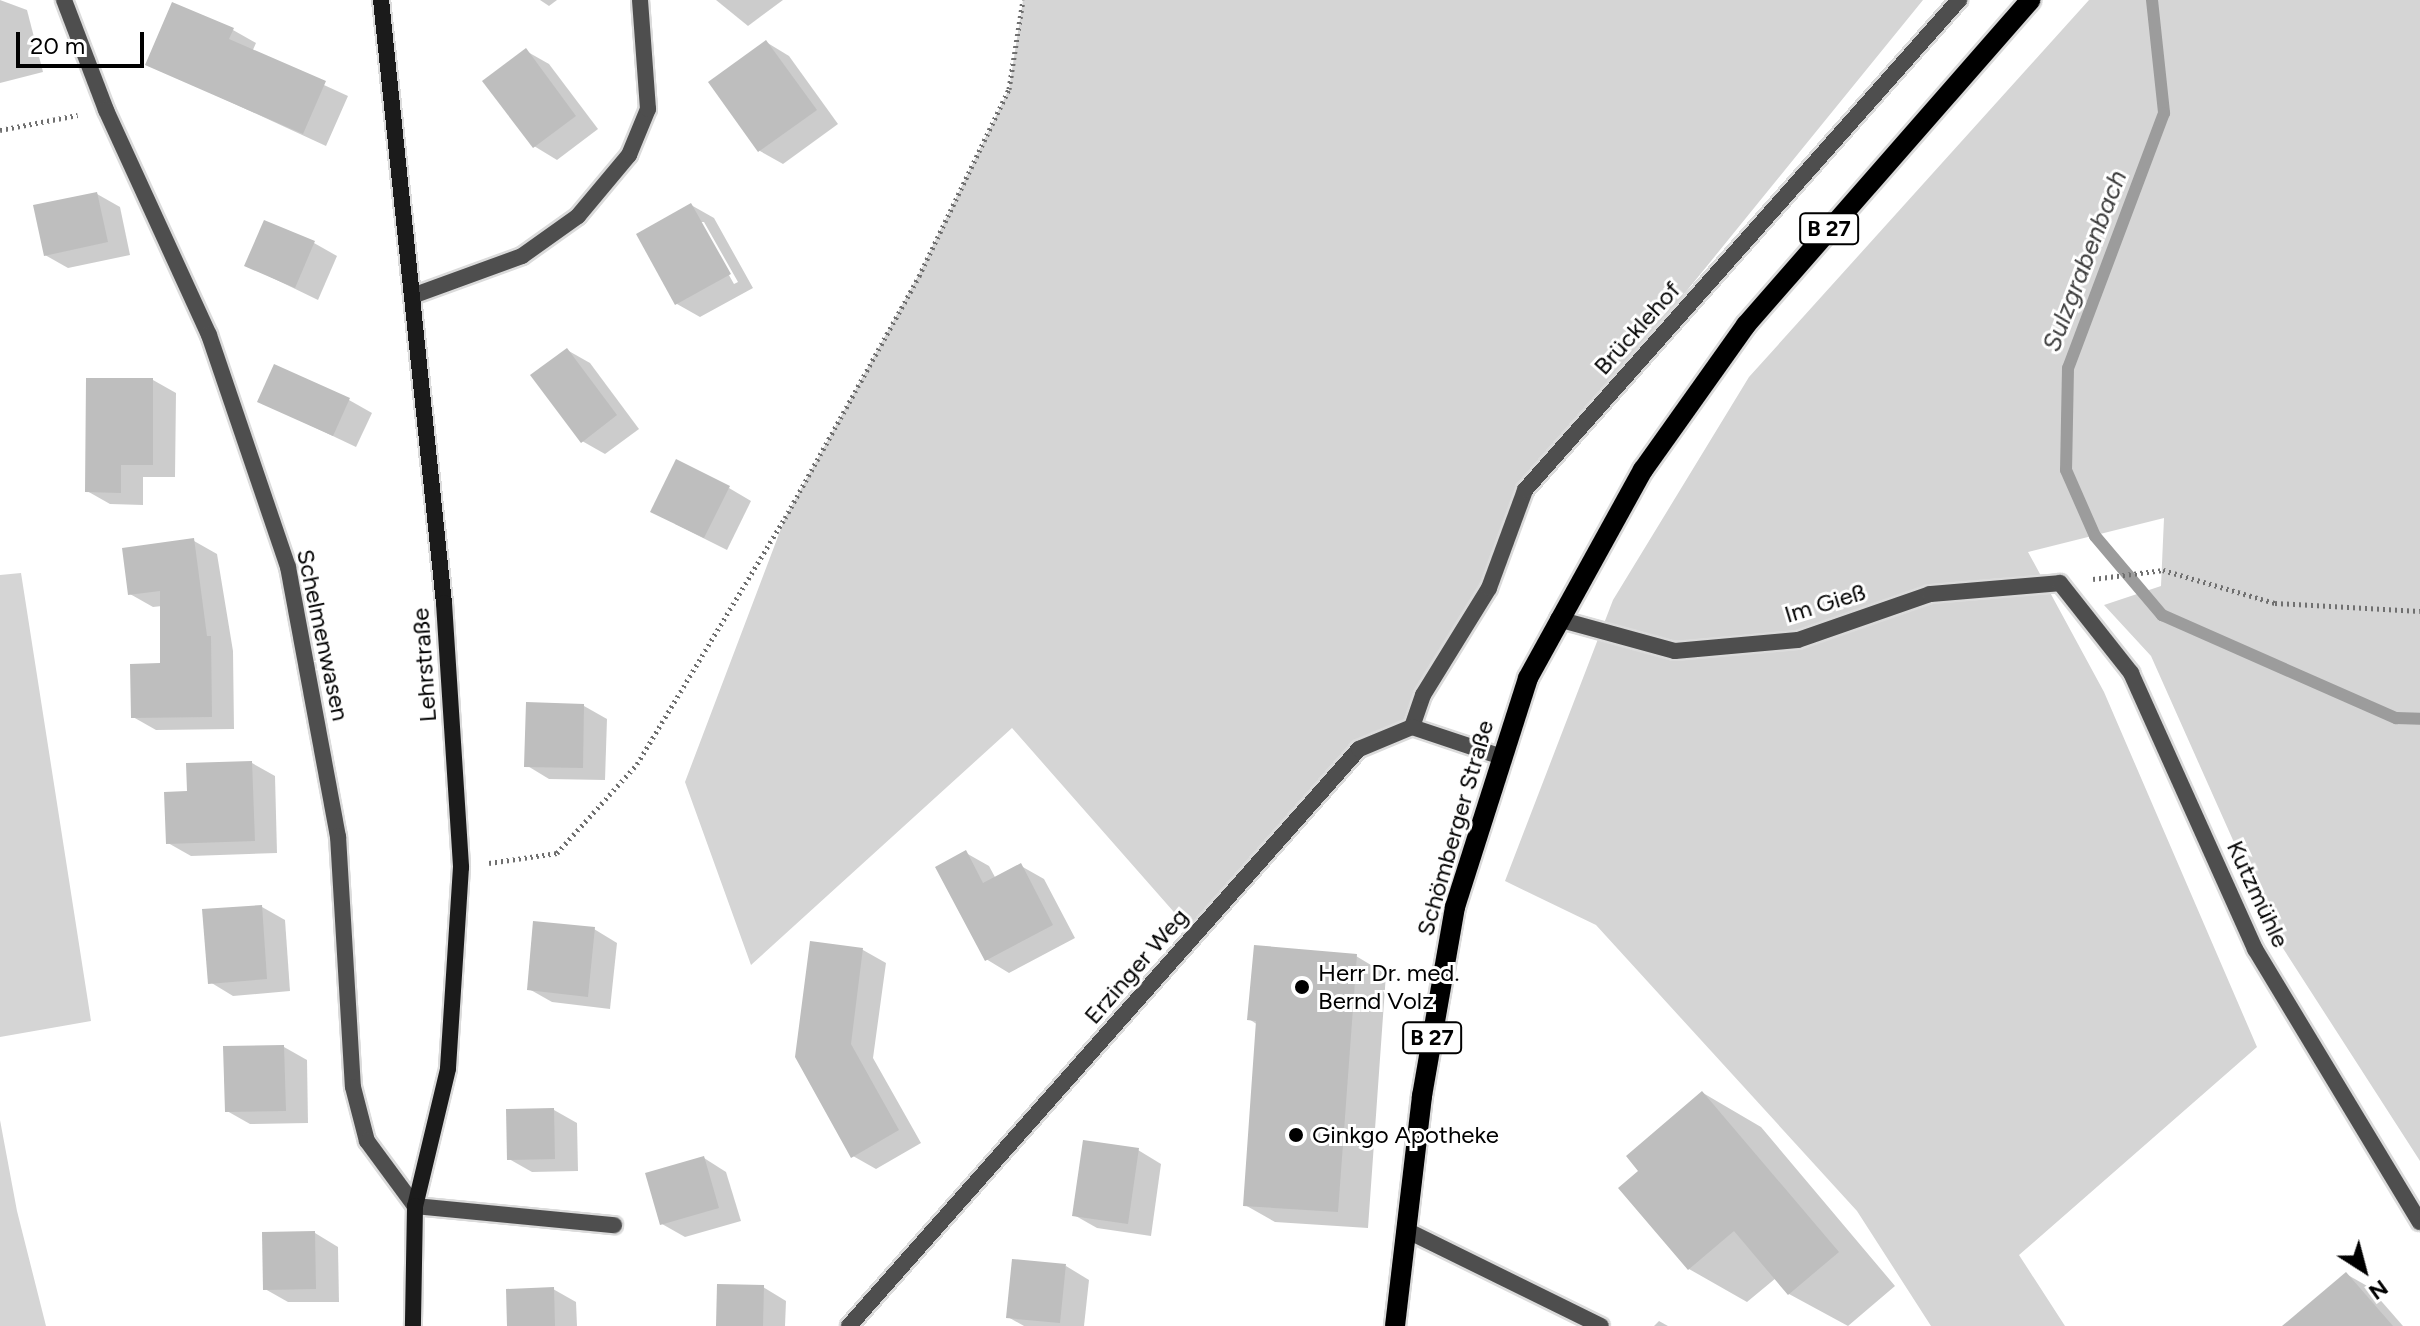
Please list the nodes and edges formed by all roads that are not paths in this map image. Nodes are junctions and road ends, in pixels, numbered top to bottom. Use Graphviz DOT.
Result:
graph roads {
  1 [pos="64,0"];
  2 [pos="381,0"];
  3 [pos="640,0"];
  4 [pos="1959,0"];
  5 [pos="2031,0"];
  6 [pos="415,295"];
  7 [pos="2060,583"];
  8 [pos="1558,619"];
  9 [pos="1412,727"];
  10 [pos="1499,756"];
  11 [pos="415,1206"];
  12 [pos="2420,1222"];
  13 [pos="614,1225"];
  14 [pos="1406,1230"];
  15 [pos="413,1326"];
  16 [pos="849,1326"];
  17 [pos="1395,1326"];
  18 [pos="1601,1326"];
  1 -- 11 [label="street, Schelmenwasen"];
  2 -- 6 [label="street, Lehrstraße"];
  3 -- 6 [label="street"];
  4 -- 9 [label="street, Brücklehof"];
  5 -- 8 [label="main road, Schömberger Straße / B 27"];
  6 -- 11 [label="street, Lehrstraße"];
  7 -- 8 [label="street, Im Gieß"];
  7 -- 12 [label="street, Kutzmühle"];
  8 -- 10 [label="main road, Schömberger Straße / B 27"];
  9 -- 10 [label="street"];
  9 -- 16 [label="street, Erzinger Weg"];
  10 -- 14 [label="main road, Schömberger Straße / B 27"];
  11 -- 13 [label="street"];
  11 -- 15 [label="street, Lehrstraße"];
  14 -- 17 [label="main road, Schömberger Straße / B 27"];
  14 -- 18 [label="street"];
}
